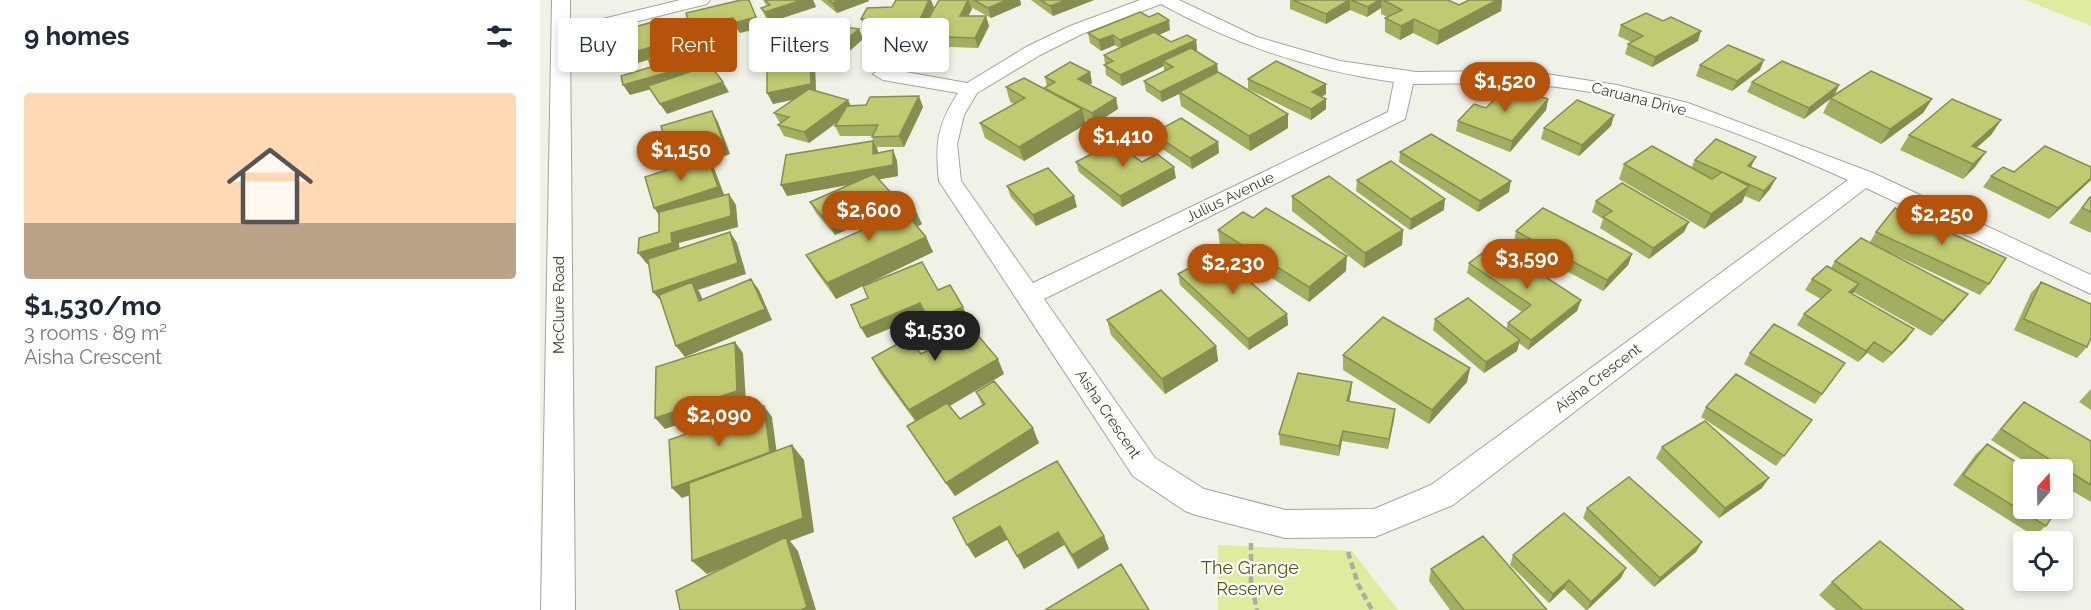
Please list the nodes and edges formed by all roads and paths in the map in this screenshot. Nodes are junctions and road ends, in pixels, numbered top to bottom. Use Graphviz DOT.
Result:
graph roads {
  1 [pos="561,0"];
  2 [pos="701,0"];
  3 [pos="1155,0"];
  4 [pos="1166,0"];
  5 [pos="560,18"];
  6 [pos="628,18"];
  7 [pos="560,72"];
  8 [pos="883,74"];
  9 [pos="1404,77"];
  10 [pos="970,89"];
  11 [pos="1865,178"];
  12 [pos="2091,285"];
  13 [pos="1028,296"];
  14 [pos="1251,515"];
  15 [pos="1338,523"];
  16 [pos="558,610"];
  17 [pos="1257,610"];
  18 [pos="1372,610"];
  1 -- 5 [label="street, McClure Road"];
  2 -- 6 [label="street"];
  3 -- 10 [label="street, Aisha Crescent"];
  4 -- 9 [label="street, Caruana Drive"];
  7 -- 16 [label="street, McClure Road"];
  8 -- 10 [label="street"];
  9 -- 11 [label="street, Caruana Drive"];
  9 -- 13 [label="street, Julius Avenue"];
  10 -- 13 [label="street, Aisha Crescent"];
  11 -- 12 [label="street, Caruana Drive"];
  11 -- 15 [label="street, Aisha Crescent"];
  13 -- 14 [label="street, Aisha Crescent"];
  14 -- 15 [label="street, Aisha Crescent"];
  14 -- 17 [label="path"];
  15 -- 18 [label="path"];
}
